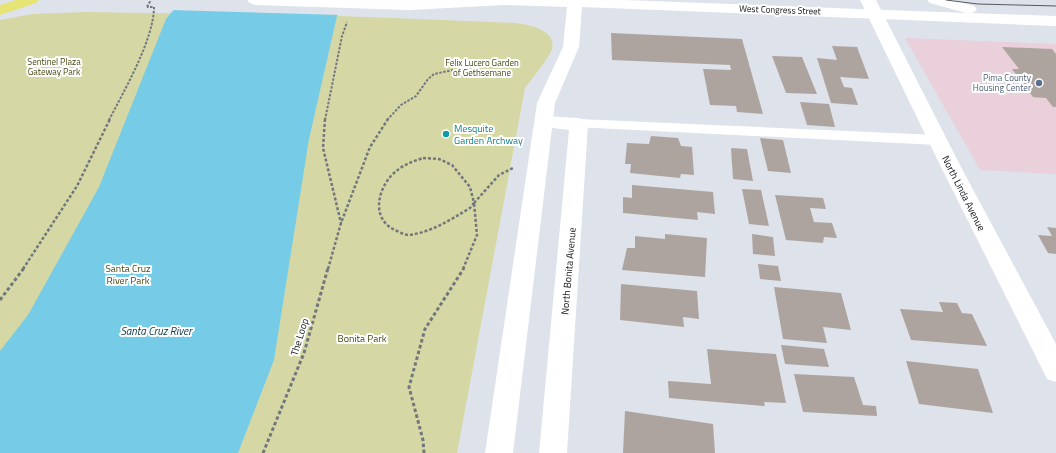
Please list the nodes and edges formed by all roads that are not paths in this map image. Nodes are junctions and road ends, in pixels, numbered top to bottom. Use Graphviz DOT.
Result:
graph roads {
  1 [pos="31,0"];
  2 [pos="254,0"];
  3 [pos="504,0"];
  4 [pos="935,0"];
  5 [pos="575,2"];
  6 [pos="871,7"];
  7 [pos="0,10"];
  8 [pos="1011,19"];
  9 [pos="1056,21"];
  10 [pos="544,122"];
  11 [pos="579,124"];
  12 [pos="938,140"];
  13 [pos="1056,370"];
  14 [pos="499,453"];
  15 [pos="553,453"];
  1 -- 7 [label="main road"];
  2 -- 3 [label="street, West Congress Street"];
  3 -- 5 [label="street, West Congress Street"];
  4 -- 8 [label="street"];
  5 -- 6 [label="street, West Congress Street"];
  5 -- 10 [label="street"];
  6 -- 8 [label="street, West Congress Street"];
  6 -- 12 [label="street, North Linda Avenue"];
  8 -- 9 [label="street, West Congress Street"];
  10 -- 11 [label="street"];
  10 -- 14 [label="street"];
  11 -- 12 [label="lane"];
  11 -- 15 [label="street, North Bonita Avenue"];
  12 -- 13 [label="street, North Linda Avenue"];
}
